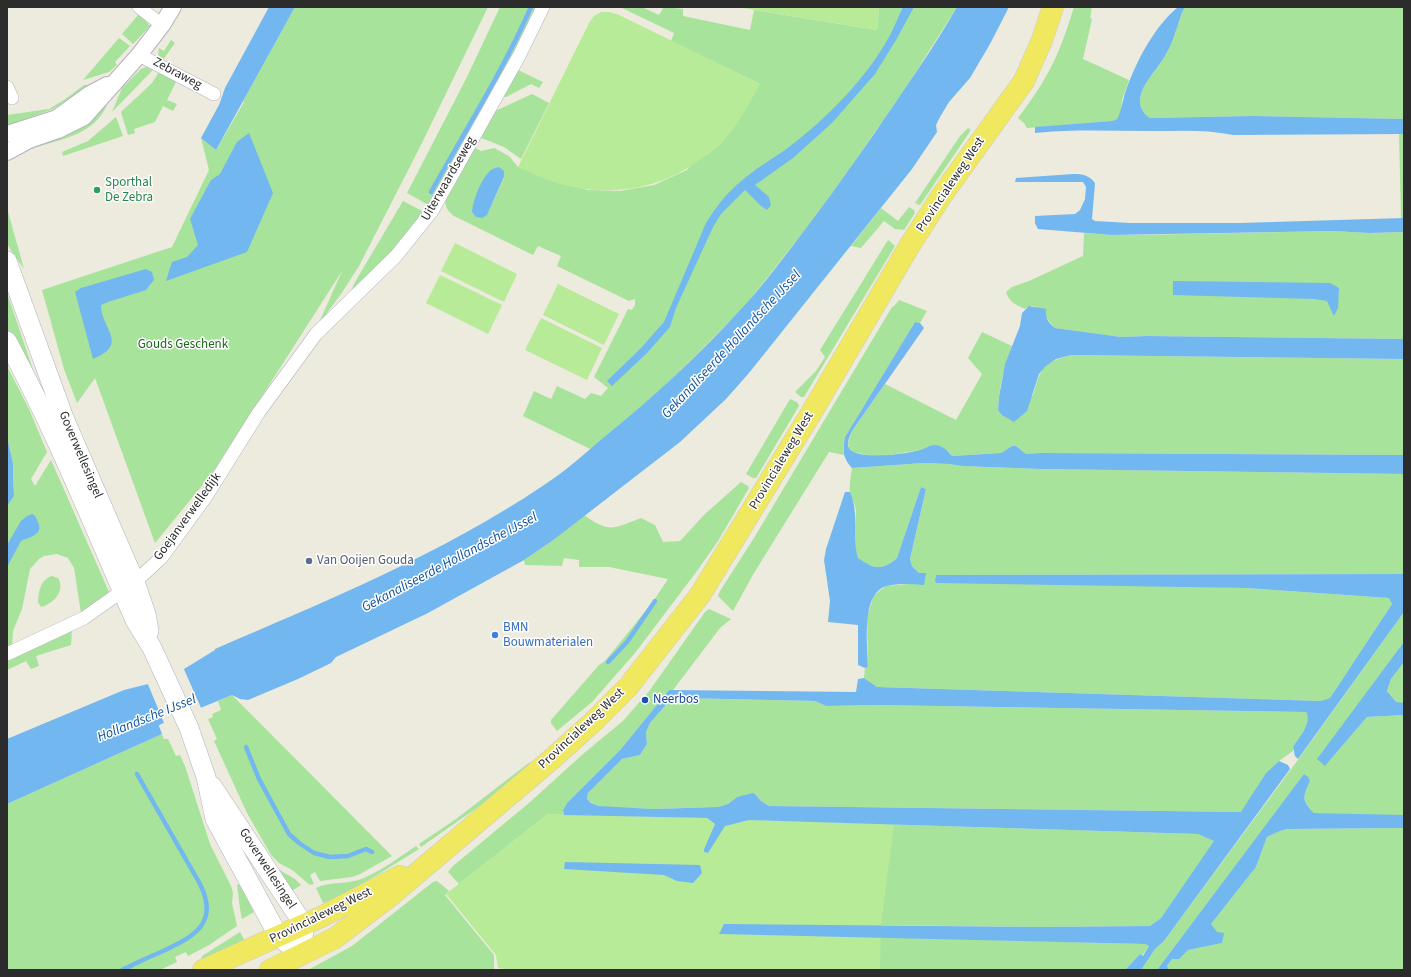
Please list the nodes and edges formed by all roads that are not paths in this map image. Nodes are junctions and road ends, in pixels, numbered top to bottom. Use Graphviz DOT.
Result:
graph roads {
  1 [pos="139,7"];
  2 [pos="173,7"];
  3 [pos="543,7"];
  4 [pos="1053,7"];
  5 [pos="162,25"];
  6 [pos="139,54"];
  7 [pos="116,80"];
  8 [pos="214,94"];
  9 [pos="7,134"];
  10 [pos="7,152"];
  11 [pos="7,261"];
  12 [pos="322,328"];
  13 [pos="7,342"];
  14 [pos="128,586"];
  15 [pos="7,654"];
  16 [pos="206,777"];
  17 [pos="436,857"];
  18 [pos="304,925"];
  19 [pos="279,937"];
  20 [pos="302,955"];
  21 [pos="203,970"];
  22 [pos="270,970"];
  1 -- 5 [label="street"];
  2 -- 5 [label="street"];
  3 -- 12 [label="street, Uiterwaardseweg"];
  4 -- 17 [label="main road, Provincialeweg West"];
  5 -- 6 [label="street"];
  6 -- 7 [label="street"];
  6 -- 8 [label="street, Zebraweg"];
  7 -- 9 [label="street"];
  7 -- 10 [label="street"];
  11 -- 14 [label="main road, Goverwellesingel"];
  12 -- 14 [label="street, Goejanverwelledijk"];
  13 -- 14 [label="main road, Goverwellesingel"];
  14 -- 15 [label="street, Goejanverwelledijk"];
  14 -- 16 [label="main road, Goverwellesingel"];
  16 -- 18 [label="main road, Goverwellesingel"];
  16 -- 19 [label="main road, Goverwellesingel"];
  17 -- 18 [label="main road, Provincialeweg West"];
  17 -- 20 [label="main road, Provincialeweg West"];
  18 -- 19 [label="main road, Provincialeweg West"];
  18 -- 20 [label="main road"];
  19 -- 20 [label="main road, Goverwellesingel"];
  19 -- 21 [label="main road, Provincialeweg West"];
  20 -- 22 [label="main road, Provincialeweg West"];
}
